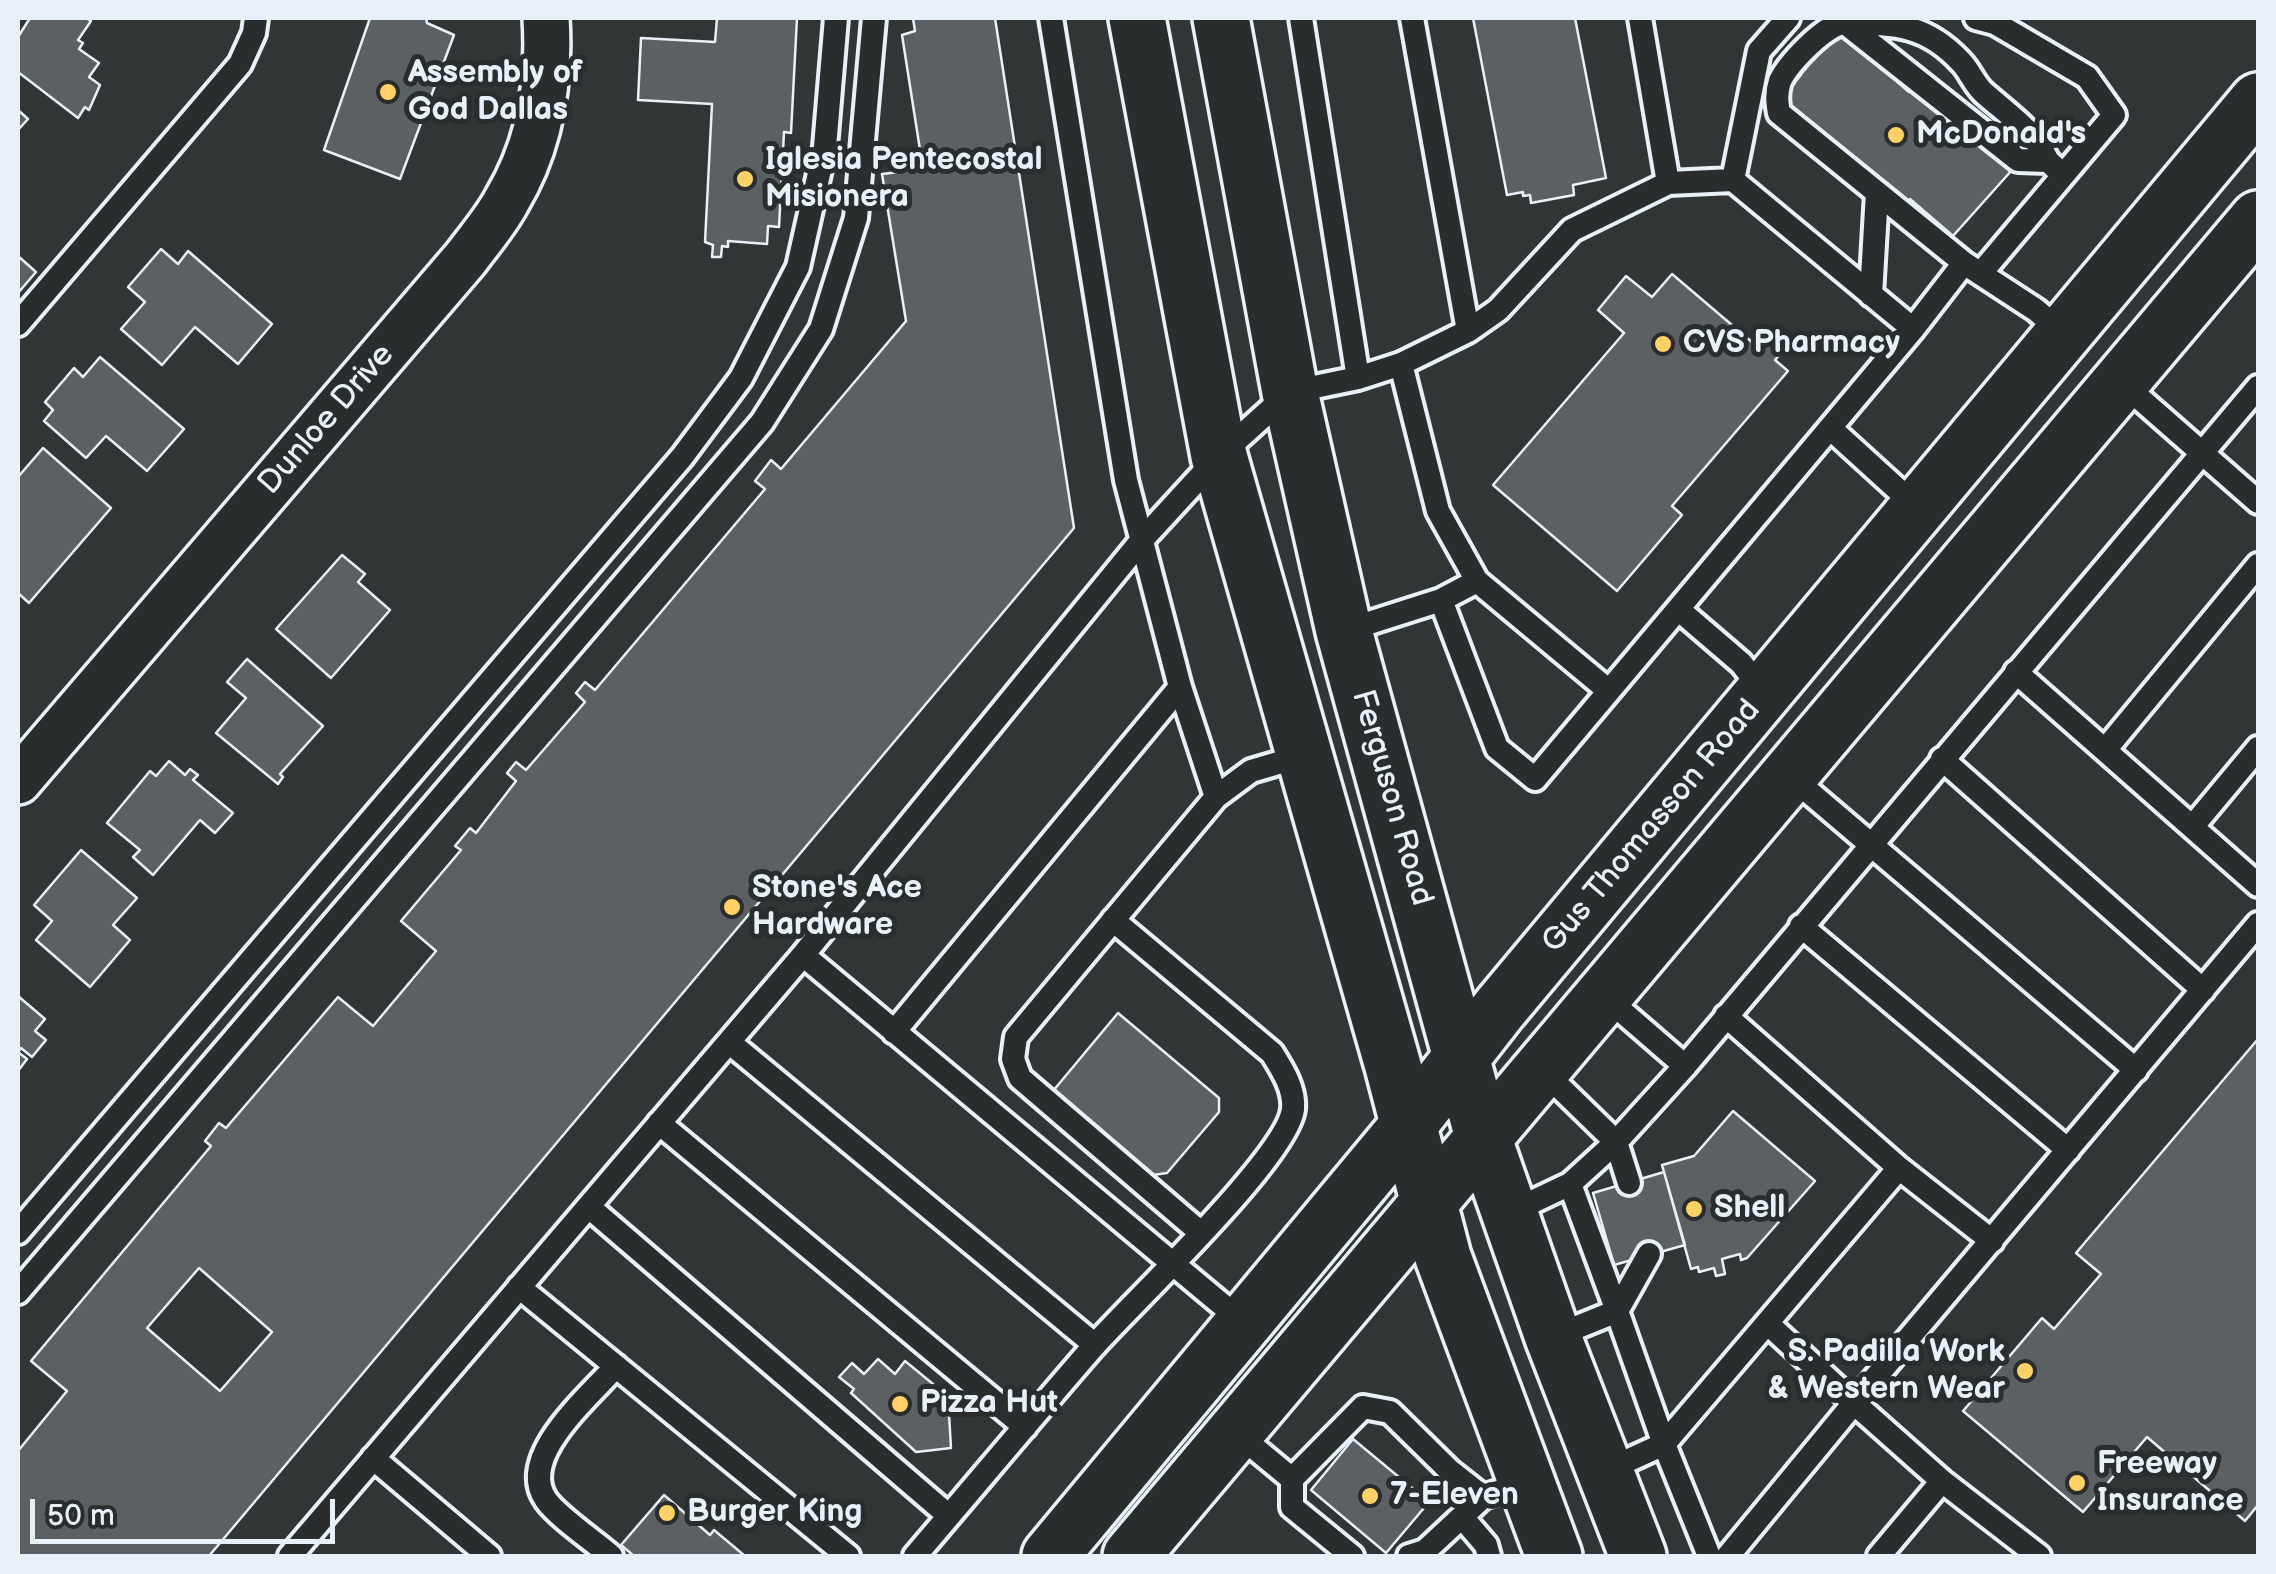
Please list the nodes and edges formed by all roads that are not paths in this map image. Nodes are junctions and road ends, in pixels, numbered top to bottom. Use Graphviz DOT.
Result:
graph roads {
  1 [pos="256,18"];
  2 [pos="546,18"];
  3 [pos="836,18"];
  4 [pos="874,18"];
  5 [pos="1051,18"];
  6 [pos="1136,18"];
  7 [pos="1221,18"];
  8 [pos="1301,18"];
  9 [pos="1412,18"];
  10 [pos="1640,18"];
  11 [pos="1788,18"];
  12 [pos="1976,18"];
  13 [pos="1845,24"];
  14 [pos="1979,89"];
  15 [pos="2258,101"];
  16 [pos="1958,113"];
  17 [pos="2056,168"];
  18 [pos="1733,180"];
  19 [pos="1668,183"];
  20 [pos="1876,193"];
  21 [pos="2258,219"];
  22 [pos="1973,268"];
  23 [pos="1871,295"];
  24 [pos="18,324"];
  25 [pos="1913,329"];
  26 [pos="1468,331"];
  27 [pos="2064,334"];
  28 [pos="1401,364"];
  29 [pos="1358,378"];
  30 [pos="2120,382"];
  31 [pos="2258,387"];
  32 [pos="1290,392"];
  33 [pos="1830,428"];
  34 [pos="2202,454"];
  35 [pos="1219,456"];
  36 [pos="2258,502"];
  37 [pos="1918,508"];
  38 [pos="1141,540"];
  39 [pos="2258,565"];
  40 [pos="1477,580"];
  41 [pos="1441,600"];
  42 [pos="1678,610"];
  43 [pos="1344,632"];
  44 [pos="2016,672"];
  45 [pos="1180,687"];
  46 [pos="1609,691"];
  47 [pos="1764,692"];
  48 [pos="2258,748"];
  49 [pos="2105,750"];
  50 [pos="1302,756"];
  51 [pos="1942,759"];
  52 [pos="1789,775"];
  53 [pos="18,781"];
  54 [pos="1216,797"];
  55 [pos="2193,826"];
  56 [pos="1869,844"];
  57 [pos="2258,885"];
  58 [pos="1113,920"];
  59 [pos="2258,924"];
  60 [pos="1801,926"];
  61 [pos="802,955"];
  62 [pos="2203,990"];
  63 [pos="1604,995"];
  64 [pos="1726,1016"];
  65 [pos="894,1032"];
  66 [pos="729,1042"];
  67 [pos="1461,1058"];
  68 [pos="1685,1066"];
  69 [pos="1541,1069"];
  70 [pos="2136,1070"];
  71 [pos="659,1123"];
  72 [pos="1407,1128"];
  73 [pos="1483,1137"];
  74 [pos="1616,1142"];
  75 [pos="2068,1150"];
  76 [pos="1899,1168"];
  77 [pos="1629,1182"];
  78 [pos="1570,1184"];
  79 [pos="1427,1202"];
  80 [pos="588,1207"];
  81 [pos="1509,1213"];
  82 [pos="18,1232"];
  83 [pos="1202,1232"];
  84 [pos="1992,1241"];
  85 [pos="1649,1254"];
  86 [pos="1171,1264"];
  87 [pos="519,1287"];
  88 [pos="18,1292"];
  89 [pos="1616,1311"];
  90 [pos="1244,1323"];
  91 [pos="1767,1323"];
  92 [pos="1552,1337"];
  93 [pos="1095,1345"];
  94 [pos="616,1366"];
  95 [pos="1854,1402"];
  96 [pos="1025,1427"];
  97 [pos="1234,1432"];
  98 [pos="1664,1444"];
  99 [pos="373,1458"];
  100 [pos="1606,1471"];
  101 [pos="1292,1479"];
  102 [pos="1942,1481"];
  103 [pos="1504,1490"];
  104 [pos="949,1516"];
  105 [pos="1462,1517"];
  106 [pos="303,1552"];
  107 [pos="2031,1554"];
  108 [pos="489,1556"];
  109 [pos="611,1556"];
  110 [pos="848,1556"];
  111 [pos="915,1556"];
  112 [pos="1050,1556"];
  113 [pos="1130,1556"];
  114 [pos="1352,1556"];
  115 [pos="1409,1556"];
  116 [pos="1489,1556"];
  117 [pos="1554,1556"];
  118 [pos="1638,1556"];
  119 [pos="1709,1556"];
  120 [pos="1728,1556"];
  121 [pos="1880,1556"];
  1 -- 24 [label="lane"];
  2 -- 53 [label="street, Dunloe Drive"];
  3 -- 82 [label="lane"];
  4 -- 88 [label="lane"];
  5 -- 38 [label="lane"];
  6 -- 35 [label="main road"];
  7 -- 32 [label="main road, Ferguson Road"];
  8 -- 29 [label="lane"];
  9 -- 26 [label="lane"];
  10 -- 19 [label="lane"];
  11 -- 18 [label="lane"];
  12 -- 17 [label="lane"];
  13 -- 14 [label="lane"];
  13 -- 16 [label="lane"];
  13 -- 20 [label="lane"];
  14 -- 16 [label="lane"];
  14 -- 17 [label="lane"];
  15 -- 27 [label="main road, Gus Thomasson Road"];
  16 -- 17 [label="lane"];
  17 -- 22 [label="lane"];
  18 -- 19 [label="lane"];
  18 -- 23 [label="lane"];
  19 -- 26 [label="lane"];
  20 -- 22 [label="lane"];
  20 -- 23 [label="lane"];
  21 -- 30 [label="main road"];
  22 -- 25 [label="lane"];
  22 -- 27 [label="lane"];
  23 -- 25 [label="lane"];
  25 -- 33 [label="lane"];
  26 -- 28 [label="lane"];
  27 -- 30 [label="main road"];
  27 -- 37 [label="main road, Gus Thomasson Road"];
  28 -- 29 [label="lane"];
  28 -- 40 [label="lane"];
  29 -- 32 [label="lane"];
  30 -- 34 [label="lane"];
  30 -- 52 [label="main road"];
  31 -- 34 [label="lane"];
  32 -- 35 [label="lane"];
  32 -- 43 [label="main road, Ferguson Road"];
  33 -- 37 [label="lane"];
  33 -- 42 [label="lane"];
  34 -- 36 [label="lane"];
  34 -- 44 [label="lane"];
  35 -- 38 [label="lane"];
  35 -- 50 [label="main road"];
  37 -- 47 [label="main road, Gus Thomasson Road"];
  38 -- 45 [label="lane"];
  38 -- 61 [label="lane"];
  39 -- 49 [label="lane"];
  40 -- 41 [label="lane"];
  40 -- 46 [label="lane"];
  41 -- 43 [label="lane"];
  41 -- 46 [label="lane"];
  42 -- 46 [label="lane"];
  42 -- 47 [label="lane"];
  43 -- 67 [label="main road, Ferguson Road"];
  44 -- 49 [label="lane"];
  44 -- 51 [label="lane"];
  45 -- 54 [label="lane"];
  45 -- 65 [label="lane"];
  47 -- 52 [label="main road"];
  47 -- 67 [label="main road, Gus Thomasson Road"];
  48 -- 55 [label="lane"];
  49 -- 55 [label="lane"];
  50 -- 54 [label="lane"];
  50 -- 72 [label="main road"];
  51 -- 56 [label="lane"];
  51 -- 62 [label="lane"];
  52 -- 56 [label="lane"];
  52 -- 63 [label="main road"];
  54 -- 58 [label="lane"];
  55 -- 57 [label="lane"];
  56 -- 60 [label="lane"];
  56 -- 70 [label="lane"];
  58 -- 83 [label="lane"];
  58 -- 83 [label="lane"];
  59 -- 62 [label="lane"];
  60 -- 64 [label="lane"];
  60 -- 75 [label="lane"];
  61 -- 65 [label="lane"];
  61 -- 66 [label="lane"];
  62 -- 70 [label="lane"];
  63 -- 68 [label="lane"];
  63 -- 69 [label="main road"];
  64 -- 68 [label="lane"];
  64 -- 76 [label="lane"];
  65 -- 86 [label="lane"];
  66 -- 71 [label="lane"];
  66 -- 93 [label="lane"];
  67 -- 72 [label="main road, Gus Thomasson Road"];
  67 -- 73 [label="main road, Ferguson Road"];
  68 -- 74 [label="lane"];
  69 -- 73 [label="main road"];
  69 -- 74 [label="lane"];
  70 -- 75 [label="lane"];
  71 -- 80 [label="lane"];
  71 -- 96 [label="lane"];
  72 -- 79 [label="main road"];
  72 -- 90 [label="main road, Gus Thomasson Road"];
  73 -- 79 [label="main road"];
  73 -- 81 [label="main road, Ferguson Road"];
  74 -- 77 [label="lane"];
  74 -- 78 [label="lane"];
  75 -- 84 [label="lane"];
  76 -- 84 [label="lane"];
  76 -- 91 [label="lane"];
  78 -- 81 [label="lane"];
  78 -- 89 [label="lane"];
  79 -- 97 [label="main road"];
  79 -- 103 [label="main road"];
  80 -- 87 [label="lane"];
  80 -- 104 [label="lane"];
  81 -- 92 [label="main road, Ferguson Road"];
  83 -- 86 [label="lane"];
  84 -- 95 [label="lane"];
  85 -- 89 [label="lane"];
  86 -- 90 [label="lane"];
  86 -- 93 [label="lane"];
  87 -- 94 [label="lane"];
  87 -- 99 [label="lane"];
  89 -- 92 [label="lane"];
  89 -- 98 [label="lane"];
  90 -- 112 [label="main road, Gus Thomasson Road"];
  91 -- 95 [label="lane"];
  91 -- 98 [label="lane"];
  92 -- 100 [label="main road, Ferguson Road"];
  93 -- 96 [label="lane"];
  94 -- 109 [label="lane"];
  94 -- 110 [label="lane"];
  95 -- 102 [label="lane"];
  95 -- 120 [label="lane"];
  96 -- 104 [label="lane"];
  97 -- 101 [label="lane"];
  97 -- 113 [label="main road"];
  98 -- 100 [label="lane"];
  98 -- 119 [label="lane"];
  99 -- 106 [label="lane"];
  99 -- 108 [label="lane"];
  100 -- 118 [label="main road, Ferguson Road"];
  101 -- 103 [label="lane"];
  101 -- 114 [label="lane"];
  102 -- 107 [label="lane"];
  102 -- 121 [label="lane"];
  103 -- 105 [label="lane"];
  103 -- 117 [label="main road"];
  104 -- 111 [label="lane"];
  105 -- 115 [label="lane"];
  105 -- 116 [label="lane"];
}
